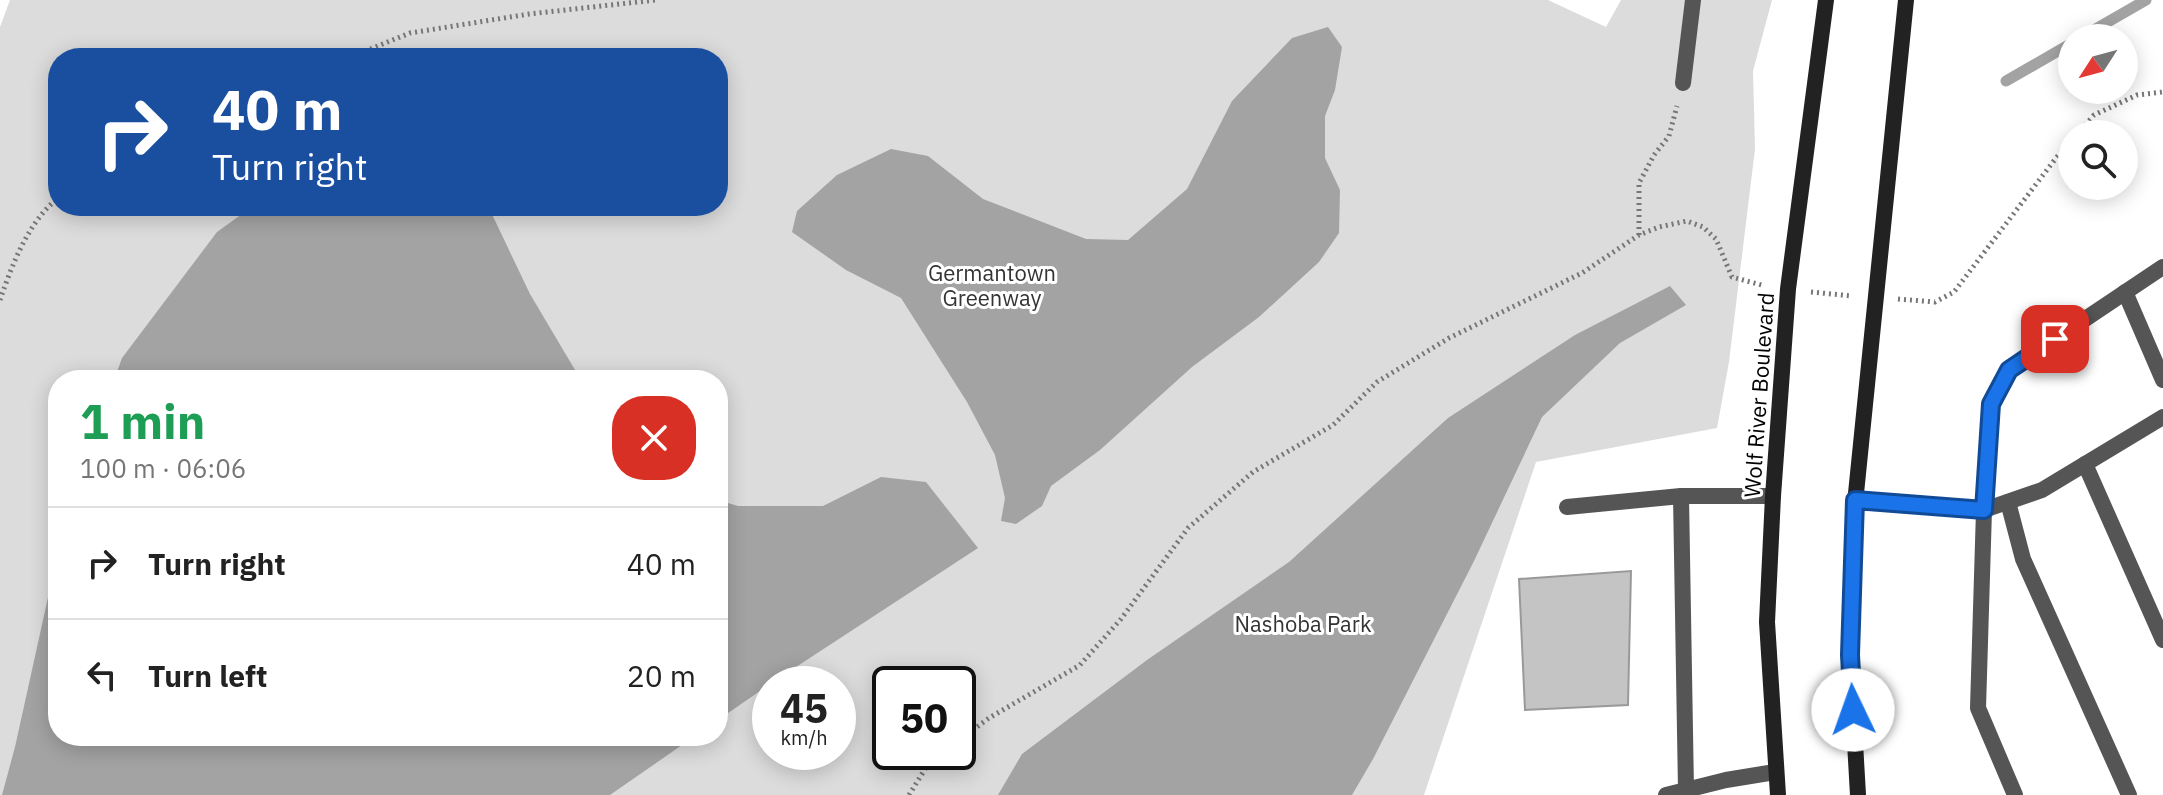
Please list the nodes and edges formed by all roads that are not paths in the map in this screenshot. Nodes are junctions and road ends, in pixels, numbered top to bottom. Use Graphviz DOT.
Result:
graph roads {
  1 [pos="1693,0"];
  2 [pos="1826,0"];
  3 [pos="1906,0"];
  4 [pos="1683,83"];
  5 [pos="2163,267"];
  6 [pos="2125,292"];
  7 [pos="2163,380"];
  8 [pos="2163,417"];
  9 [pos="2085,464"];
  10 [pos="1681,496"];
  11 [pos="1773,496"];
  12 [pos="1855,500"];
  13 [pos="2008,502"];
  14 [pos="1567,507"];
  15 [pos="1984,510"];
  16 [pos="2163,640"];
  17 [pos="1775,772"];
  18 [pos="1686,790"];
  19 [pos="1666,795"];
  20 [pos="1778,795"];
  21 [pos="1858,795"];
  22 [pos="2015,795"];
  23 [pos="2129,795"];
  1 -- 4 [label="lane"];
  2 -- 11 [label="main road, Wolf River Boulevard"];
  3 -- 12 [label="main road"];
  5 -- 6 [label="lane"];
  6 -- 7 [label="lane"];
  6 -- 15 [label="lane"];
  8 -- 9 [label="lane"];
  9 -- 13 [label="lane"];
  9 -- 16 [label="lane"];
  10 -- 11 [label="lane"];
  10 -- 14 [label="lane"];
  10 -- 18 [label="lane"];
  11 -- 17 [label="main road, Wolf River Boulevard"];
  12 -- 15 [label="lane"];
  12 -- 21 [label="main road"];
  13 -- 15 [label="lane"];
  13 -- 23 [label="lane"];
  15 -- 22 [label="lane"];
  17 -- 18 [label="lane"];
  17 -- 20 [label="main road, Wolf River Boulevard"];
  18 -- 19 [label="lane"];
}
